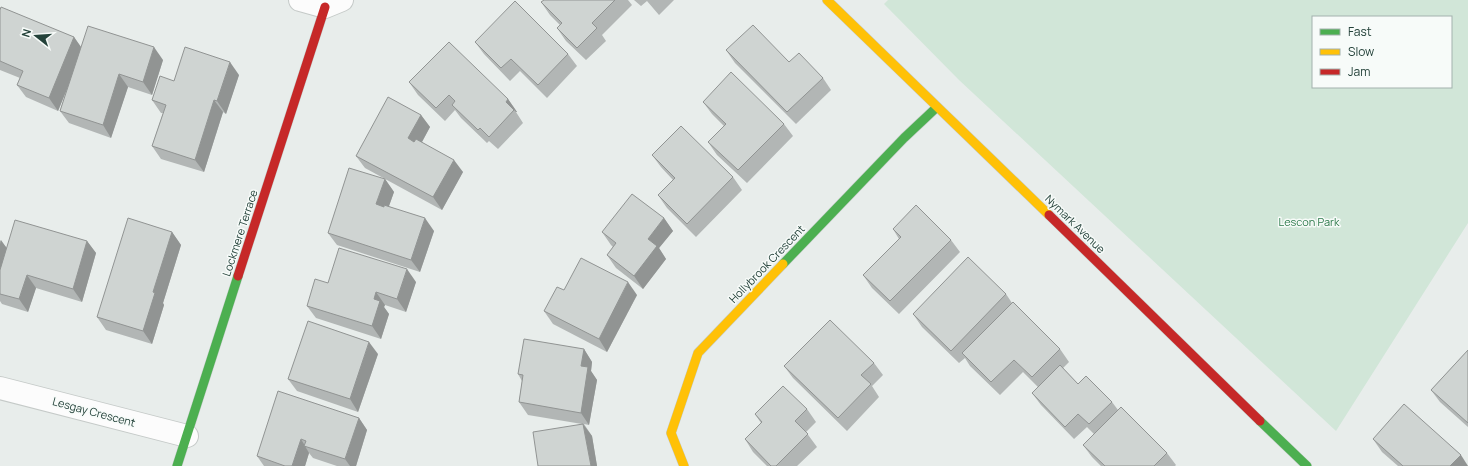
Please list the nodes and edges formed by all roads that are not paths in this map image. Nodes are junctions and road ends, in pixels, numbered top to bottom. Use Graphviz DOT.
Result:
graph roads {
  1 [pos="300,0"];
  2 [pos="827,0"];
  3 [pos="333,3"];
  4 [pos="937,107"];
  5 [pos="0,388"];
  6 [pos="187,436"];
  7 [pos="177,466"];
  8 [pos="684,466"];
  9 [pos="1307,466"];
  1 -- 3 [label="street"];
  2 -- 4 [label="street, Nymark Avenue"];
  3 -- 6 [label="street, Lockmere Terrace"];
  4 -- 8 [label="street, Hollybrook Crescent"];
  4 -- 9 [label="street, Nymark Avenue"];
  5 -- 6 [label="street, Lesgay Crescent"];
  6 -- 7 [label="street, Lockmere Terrace"];
}
